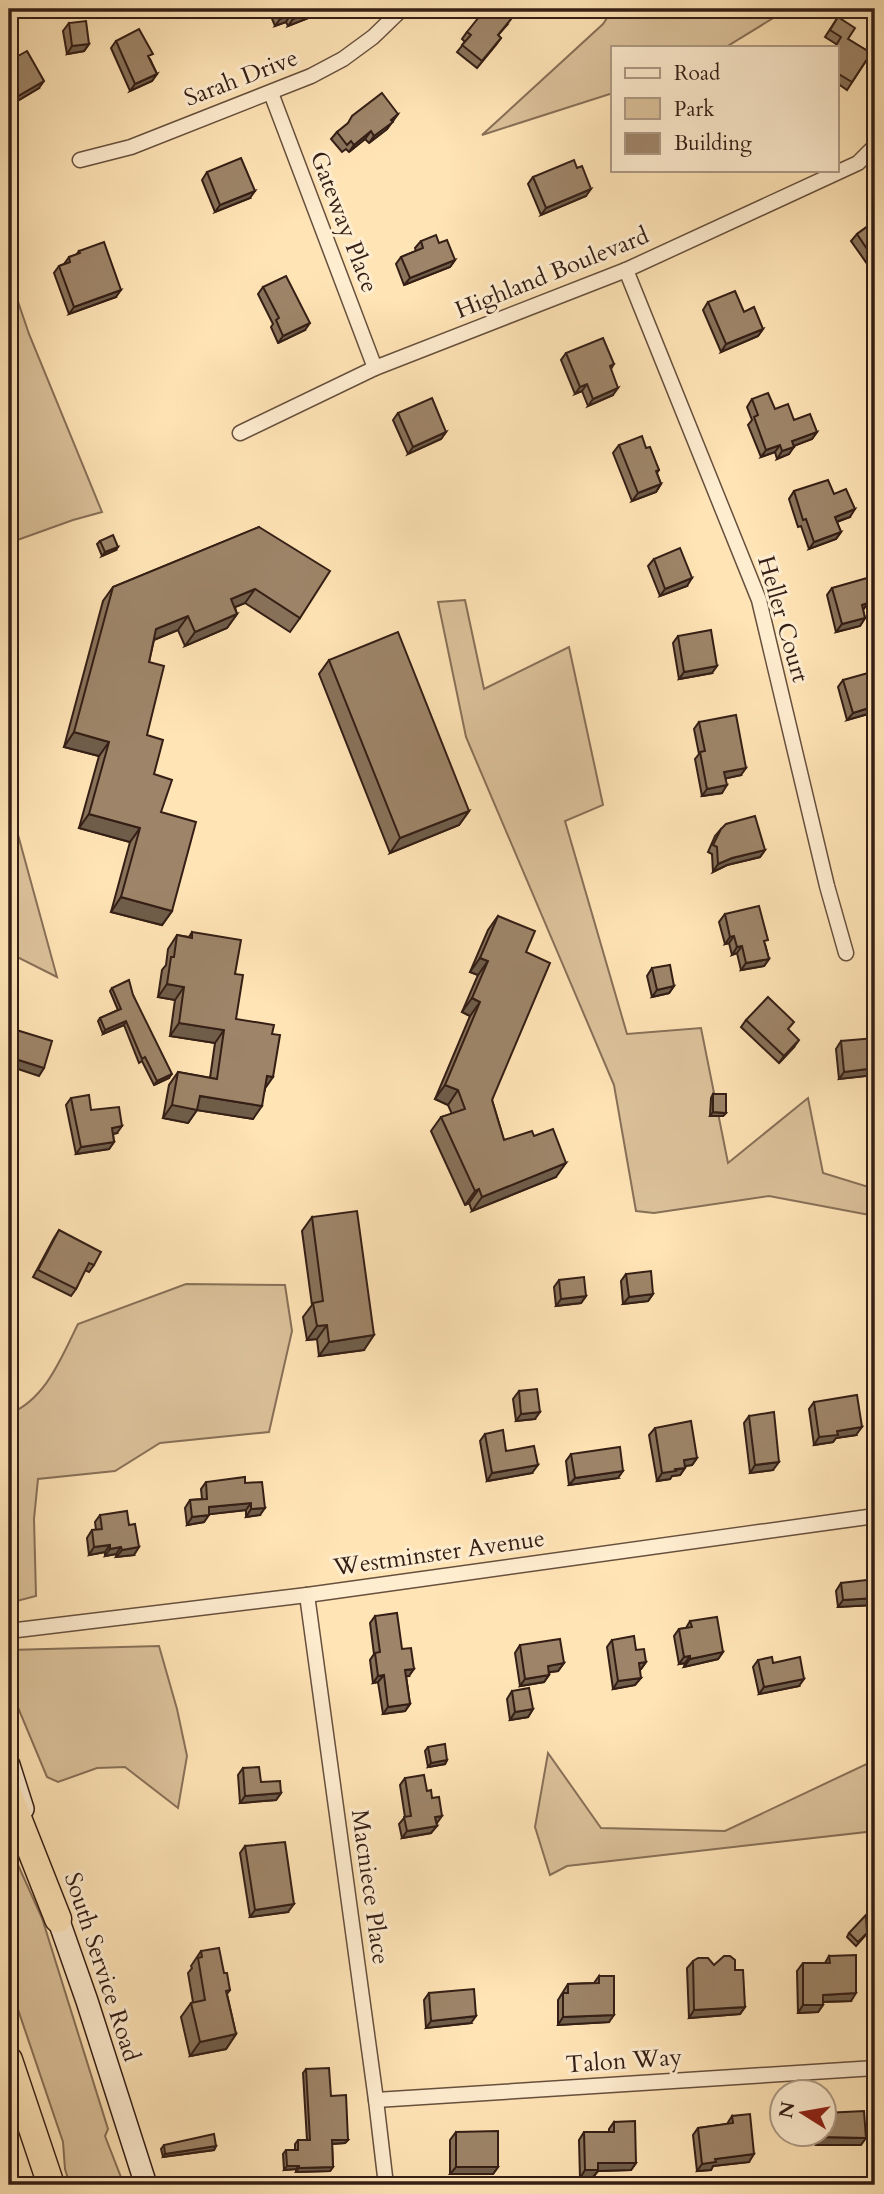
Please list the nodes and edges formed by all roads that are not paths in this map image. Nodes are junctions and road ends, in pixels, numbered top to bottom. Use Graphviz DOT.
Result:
graph roads {
  1 [pos="402,9"];
  2 [pos="271,93"];
  3 [pos="875,146"];
  4 [pos="80,160"];
  5 [pos="626,270"];
  6 [pos="375,368"];
  7 [pos="240,433"];
  8 [pos="846,953"];
  9 [pos="875,1516"];
  10 [pos="307,1595"];
  11 [pos="9,1632"];
  12 [pos="9,1765"];
  13 [pos="9,1795"];
  14 [pos="58,1919"];
  15 [pos="9,2060"];
  16 [pos="875,2068"];
  17 [pos="376,2100"];
  18 [pos="49,2179"];
  19 [pos="146,2185"];
  20 [pos="386,2185"];
  1 -- 2 [label="street, Sarah Drive"];
  2 -- 4 [label="street, Sarah Drive"];
  2 -- 6 [label="street, Gateway Place"];
  3 -- 5 [label="street, Highland Boulevard"];
  5 -- 6 [label="street, Highland Boulevard"];
  5 -- 8 [label="street, Heller Court"];
  6 -- 7 [label="street, Highland Boulevard"];
  9 -- 10 [label="street, Westminster Avenue"];
  10 -- 11 [label="street, Westminster Avenue"];
  10 -- 17 [label="street, Macniece Place"];
  12 -- 14 [label="main road, South Service Road"];
  13 -- 14 [label="highway"];
  14 -- 19 [label="main road, South Service Road"];
  15 -- 18 [label="highway"];
  16 -- 17 [label="street, Talon Way"];
  17 -- 20 [label="street, Macniece Place"];
}
